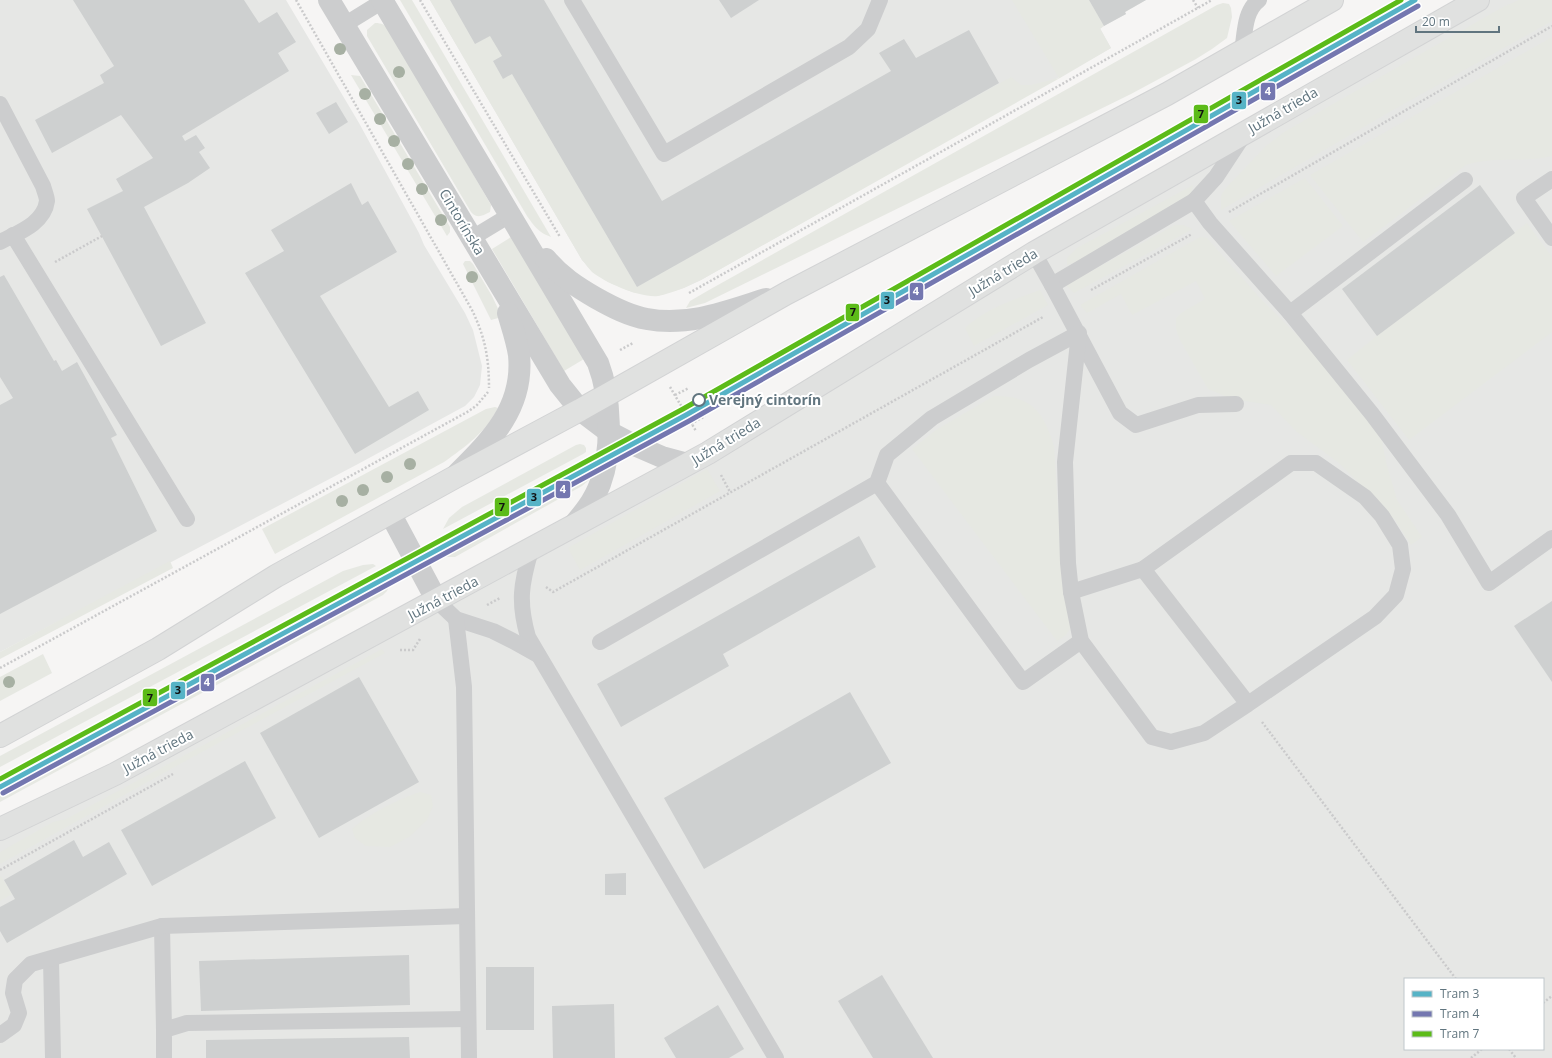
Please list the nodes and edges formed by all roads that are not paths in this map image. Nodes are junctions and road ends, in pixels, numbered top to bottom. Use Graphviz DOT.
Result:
graph roads {
  1 [pos="329,0"];
  2 [pos="572,0"];
  3 [pos="880,0"];
  4 [pos="1259,0"];
  5 [pos="1332,0"];
  6 [pos="1478,0"];
  7 [pos="382,1"];
  8 [pos="344,25"];
  9 [pos="1242,52"];
  10 [pos="0,104"];
  11 [pos="1246,132"];
  12 [pos="1552,179"];
  13 [pos="1465,180"];
  14 [pos="1194,201"];
  15 [pos="512,219"];
  16 [pos="6,238"];
  17 [pos="472,238"];
  18 [pos="1552,238"];
  19 [pos="1034,253"];
  20 [pos="499,284"];
  21 [pos="1052,284"];
  22 [pos="787,293"];
  23 [pos="1290,313"];
  24 [pos="1079,333"];
  25 [pos="607,394"];
  26 [pos="1236,404"];
  27 [pos="580,410"];
  28 [pos="609,432"];
  29 [pos="688,464"];
  30 [pos="455,476"];
  31 [pos="877,483"];
  32 [pos="390,513"];
  33 [pos="187,519"];
  34 [pos="571,528"];
  35 [pos="1552,538"];
  36 [pos="531,550"];
  37 [pos="1143,569"];
  38 [pos="1071,592"];
  39 [pos="437,601"];
  40 [pos="456,619"];
  41 [pos="1081,641"];
  42 [pos="600,642"];
  43 [pos="538,655"];
  44 [pos="1248,704"];
  45 [pos="0,736"];
  46 [pos="0,829"];
  47 [pos="466,916"];
  48 [pos="162,926"];
  49 [pos="51,959"];
  50 [pos="468,1019"];
  51 [pos="164,1030"];
  52 [pos="0,1035"];
  53 [pos="53,1058"];
  54 [pos="164,1058"];
  55 [pos="469,1058"];
  56 [pos="776,1058"];
  1 -- 8 [label="street, Cintorínska"];
  2 -- 3 [label="lane"];
  4 -- 9 [label="lane"];
  5 -- 9 [label="street"];
  6 -- 11 [label="street, Južná trieda"];
  7 -- 8 [label="lane"];
  7 -- 15 [label="street"];
  8 -- 17 [label="street, Cintorínska"];
  9 -- 22 [label="street"];
  10 -- 16 [label="lane"];
  11 -- 14 [label="lane"];
  11 -- 19 [label="street, Južná trieda"];
  12 -- 18 [label="lane"];
  13 -- 23 [label="lane"];
  14 -- 21 [label="lane"];
  14 -- 23 [label="lane"];
  15 -- 17 [label="lane"];
  15 -- 22 [label="street"];
  15 -- 25 [label="street"];
  16 -- 33 [label="lane"];
  17 -- 20 [label="street, Cintorínska"];
  19 -- 21 [label="lane"];
  19 -- 29 [label="street, Južná trieda"];
  20 -- 27 [label="street, Cintorínska"];
  20 -- 30 [label="street"];
  21 -- 24 [label="lane"];
  22 -- 25 [label="street"];
  23 -- 35 [label="lane"];
  24 -- 26 [label="lane"];
  24 -- 31 [label="lane"];
  24 -- 38 [label="lane"];
  25 -- 27 [label="street"];
  25 -- 28 [label="street"];
  27 -- 28 [label="street, Cintorínska"];
  27 -- 30 [label="street"];
  28 -- 29 [label="street, Cintorínska"];
  28 -- 34 [label="street"];
  29 -- 34 [label="street, Južná trieda"];
  30 -- 32 [label="street"];
  31 -- 41 [label="lane"];
  31 -- 42 [label="lane"];
  32 -- 39 [label="street"];
  32 -- 45 [label="street"];
  34 -- 36 [label="street, Južná trieda"];
  36 -- 39 [label="street, Južná trieda"];
  36 -- 43 [label="lane"];
  37 -- 38 [label="lane"];
  37 -- 44 [label="lane"];
  37 -- 44 [label="lane"];
  38 -- 41 [label="lane"];
  39 -- 40 [label="lane"];
  39 -- 46 [label="street, Južná trieda"];
  40 -- 43 [label="lane"];
  40 -- 47 [label="lane"];
  41 -- 44 [label="lane"];
  43 -- 56 [label="lane"];
  47 -- 48 [label="lane"];
  47 -- 50 [label="lane"];
  48 -- 49 [label="lane"];
  48 -- 51 [label="lane"];
  49 -- 52 [label="lane"];
  49 -- 53 [label="lane"];
  50 -- 51 [label="lane"];
  50 -- 55 [label="lane"];
  51 -- 54 [label="lane"];
}
